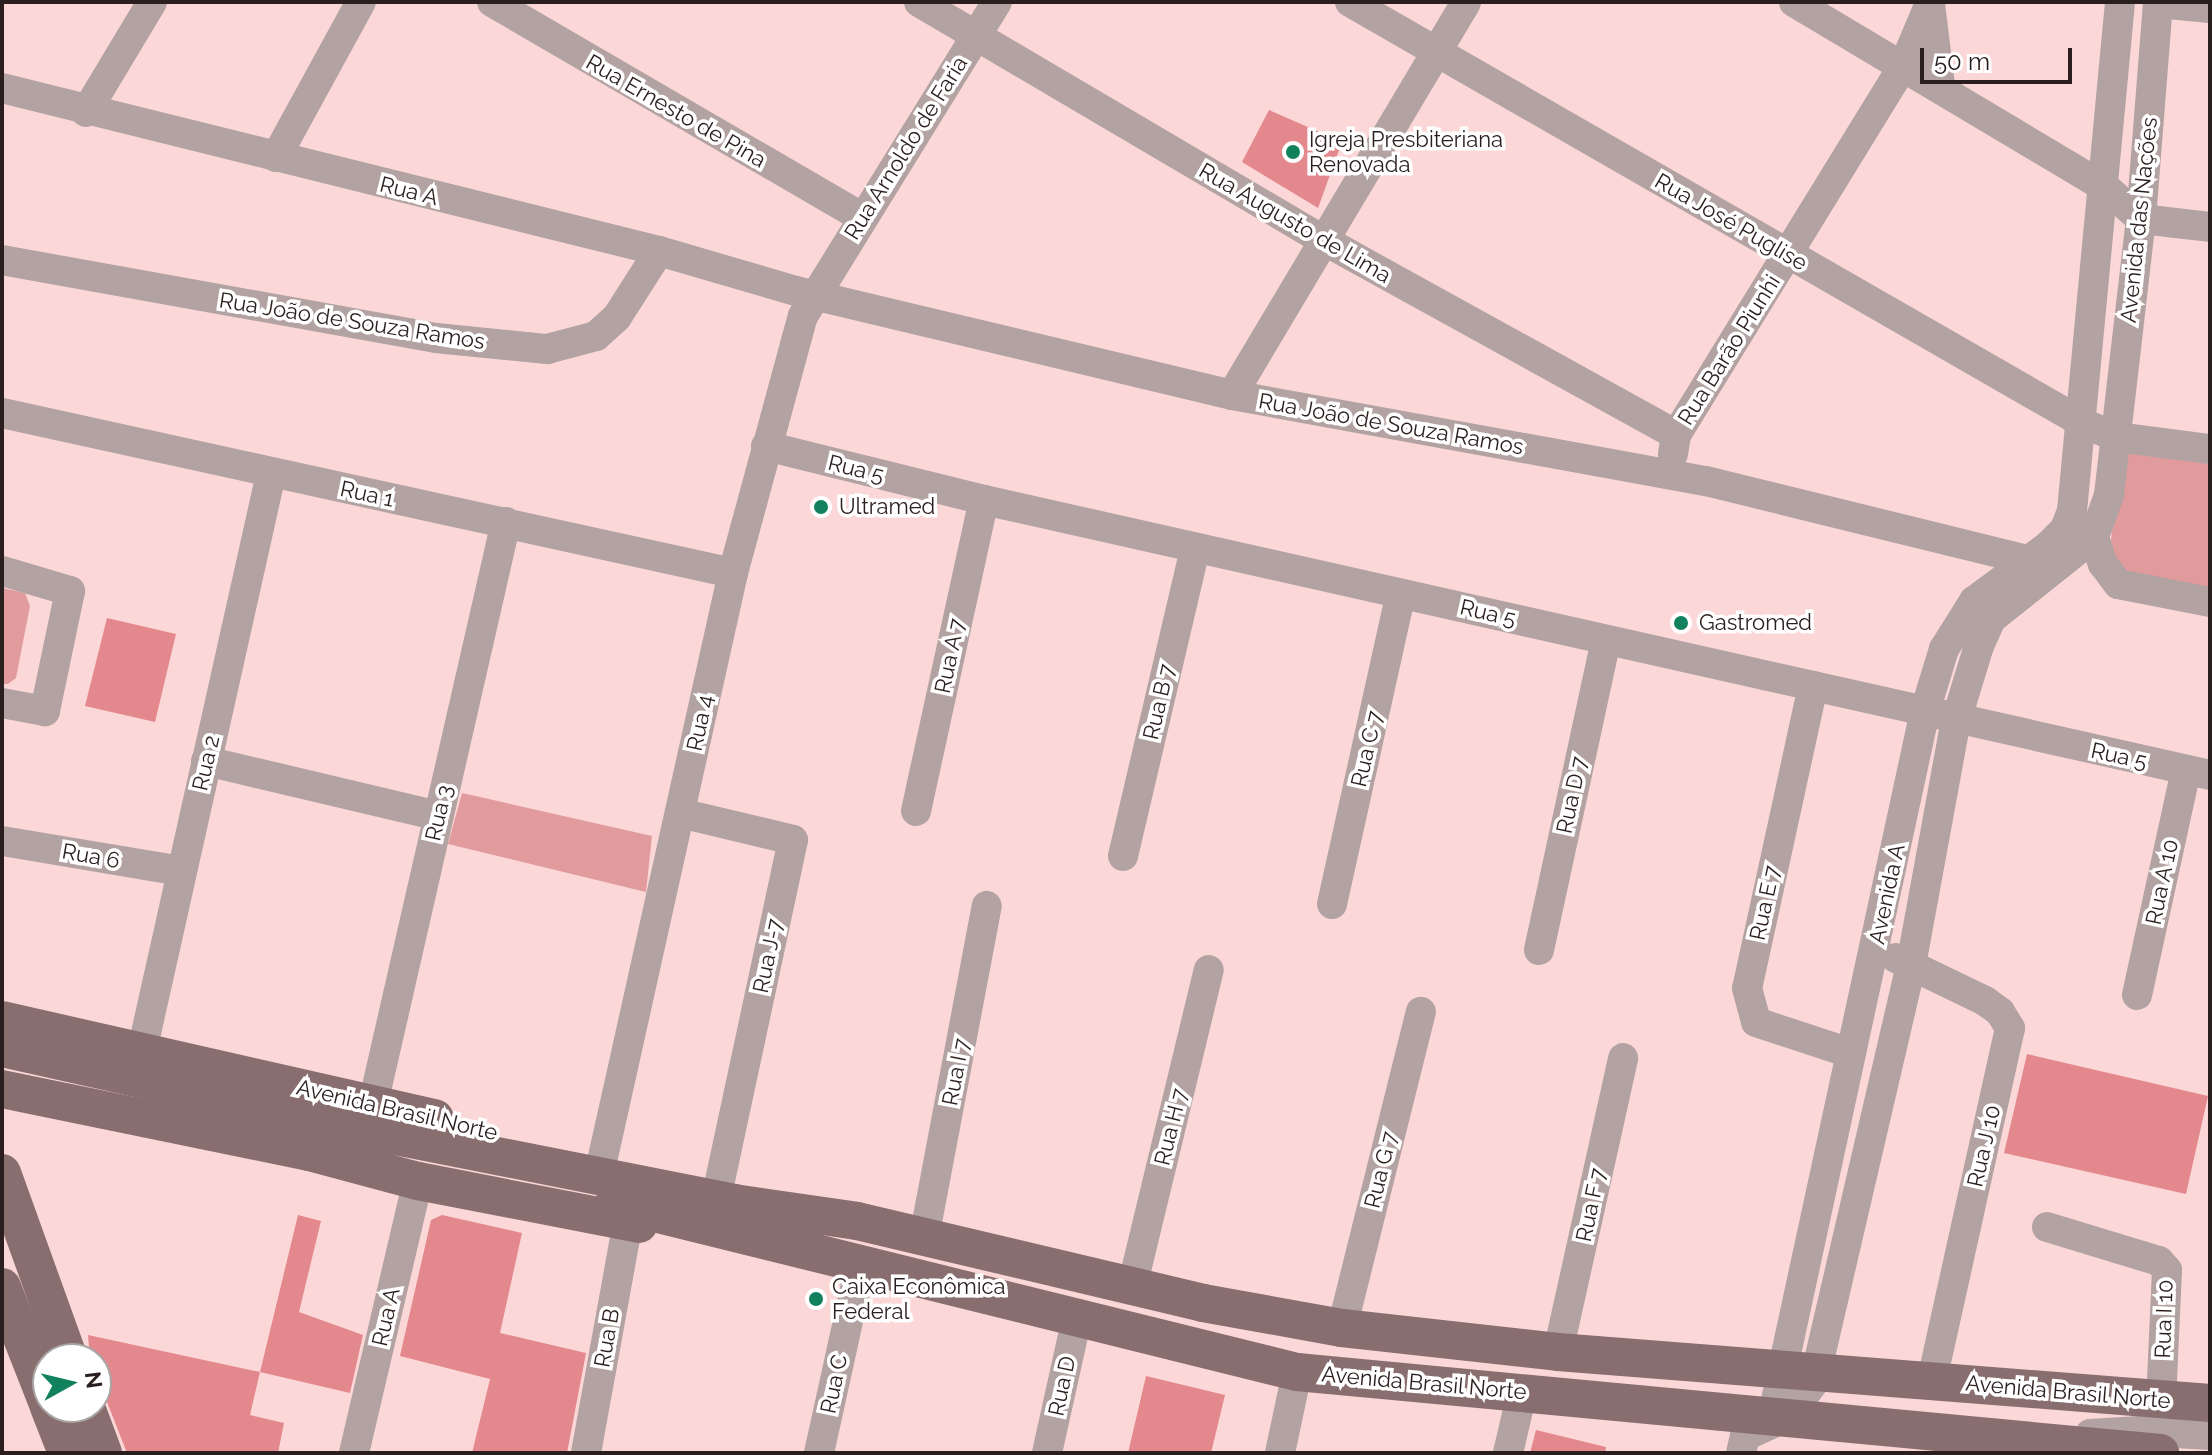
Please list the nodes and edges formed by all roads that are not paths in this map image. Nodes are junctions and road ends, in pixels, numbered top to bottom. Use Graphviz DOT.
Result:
graph roads {
  1 [pos="152,2"];
  2 [pos="361,2"];
  3 [pos="919,2"];
  4 [pos="997,2"];
  5 [pos="1350,2"];
  6 [pos="1466,2"];
  7 [pos="1794,2"];
  8 [pos="2120,2"];
  9 [pos="2158,2"];
  10 [pos="1930,3"];
  11 [pos="511,7"];
  12 [pos="2210,8"];
  13 [pos="977,37"];
  14 [pos="1436,53"];
  15 [pos="1904,65"];
  16 [pos="1940,86"];
  17 [pos="2,88"];
  18 [pos="86,112"];
  19 [pos="276,157"];
  20 [pos="2106,188"];
  21 [pos="862,217"];
  22 [pos="2141,219"];
  23 [pos="2210,227"];
  24 [pos="1327,242"];
  25 [pos="659,251"];
  26 [pos="1788,255"];
  27 [pos="2,260"];
  28 [pos="816,295"];
  29 [pos="1232,395"];
  30 [pos="2,413"];
  31 [pos="2083,423"];
  32 [pos="1676,435"];
  33 [pos="2116,437"];
  34 [pos="766,446"];
  35 [pos="2210,449"];
  36 [pos="271,474"];
  37 [pos="1668,475"];
  38 [pos="984,500"];
  39 [pos="506,522"];
  40 [pos="2094,537"];
  41 [pos="1968,547"];
  42 [pos="1195,548"];
  43 [pos="2028,560"];
  44 [pos="2,571"];
  45 [pos="733,573"];
  46 [pos="1401,594"];
  47 [pos="1974,601"];
  48 [pos="2210,602"];
  49 [pos="1606,640"];
  50 [pos="1813,686"];
  51 [pos="2,703"];
  52 [pos="1925,711"];
  53 [pos="1956,721"];
  54 [pos="206,761"];
  55 [pos="2198,773"];
  56 [pos="916,811"];
  57 [pos="680,813"];
  58 [pos="439,816"];
  59 [pos="2,841"];
  60 [pos="1123,856"];
  61 [pos="181,871"];
  62 [pos="1332,904"];
  63 [pos="987,906"];
  64 [pos="1876,948"];
  65 [pos="1539,950"];
  66 [pos="1911,965"];
  67 [pos="1209,970"];
  68 [pos="2137,995"];
  69 [pos="1421,1012"];
  70 [pos="2,1020"];
  71 [pos="2,1048"];
  72 [pos="142,1051"];
  73 [pos="1850,1053"];
  74 [pos="1623,1058"];
  75 [pos="2,1067"];
  76 [pos="2,1089"];
  77 [pos="373,1104"];
  78 [pos="603,1157"];
  79 [pos="2,1173"];
  80 [pos="418,1181"];
  81 [pos="719,1184"];
  82 [pos="790,1210"];
  83 [pos="628,1223"];
  84 [pos="2047,1227"];
  85 [pos="702,1229"];
  86 [pos="924,1238"];
  87 [pos="860,1267"];
  88 [pos="1133,1283"];
  89 [pos="2,1287"];
  90 [pos="1077,1318"];
  91 [pos="1342,1328"];
  92 [pos="63,1343"];
  93 [pos="1558,1352"];
  94 [pos="32,1362"];
  95 [pos="1800,1369"];
  96 [pos="1297,1372"];
  97 [pos="1932,1381"];
  98 [pos="2036,1391"];
  99 [pos="1522,1393"];
  100 [pos="2161,1400"];
  101 [pos="2210,1403"];
  102 [pos="1781,1415"];
  103 [pos="2210,1419"];
  104 [pos="56,1423"];
  105 [pos="92,1423"];
  106 [pos="2210,1435"];
  107 [pos="2044,1442"];
  108 [pos="1975,1444"];
  109 [pos="67,1453"];
  110 [pos="103,1453"];
  111 [pos="354,1453"];
  112 [pos="586,1453"];
  113 [pos="819,1453"];
  114 [pos="1047,1453"];
  115 [pos="1280,1453"];
  116 [pos="1508,1453"];
  117 [pos="1741,1453"];
  118 [pos="2160,1453"];
  1 -- 18 [label="street"];
  2 -- 19 [label="street"];
  3 -- 13 [label="street, Rua Augusto de Lima"];
  4 -- 13 [label="street, Rua Arnoldo de Faria"];
  5 -- 14 [label="street, Rua José Puglise"];
  6 -- 14 [label="street"];
  7 -- 15 [label="street"];
  8 -- 20 [label="street, Avenida das Nações"];
  9 -- 12 [label="street"];
  9 -- 22 [label="street, Avenida das Nações"];
  10 -- 15 [label="street, Rua Barão Piunhi"];
  10 -- 16 [label="street"];
  11 -- 21 [label="street, Rua Ernesto de Pina"];
  13 -- 21 [label="street, Rua Arnoldo de Faria"];
  13 -- 24 [label="street, Rua Augusto de Lima"];
  14 -- 24 [label="street"];
  14 -- 26 [label="street, Rua José Puglise"];
  15 -- 16 [label="street"];
  15 -- 26 [label="street, Rua Barão Piunhi"];
  16 -- 20 [label="street"];
  17 -- 18 [label="street, Rua A"];
  18 -- 19 [label="street, Rua A"];
  19 -- 25 [label="street, Rua A"];
  20 -- 22 [label="street"];
  20 -- 31 [label="street, Avenida das Nações"];
  21 -- 28 [label="street, Rua Arnoldo de Faria"];
  22 -- 23 [label="street"];
  22 -- 33 [label="street, Avenida das Nações"];
  24 -- 29 [label="street"];
  24 -- 32 [label="street, Rua Augusto de Lima"];
  25 -- 27 [label="street, Rua João de Souza Ramos"];
  25 -- 28 [label="street, Rua A"];
  26 -- 31 [label="street, Rua José Puglise"];
  26 -- 32 [label="street, Rua Barão Piunhi"];
  28 -- 29 [label="street, Rua João de Souza Ramos"];
  28 -- 34 [label="street, Rua 4"];
  29 -- 37 [label="street, Rua João de Souza Ramos"];
  30 -- 36 [label="street, Rua 1"];
  31 -- 33 [label="street, Rua José Puglise"];
  31 -- 43 [label="street, Avenida A"];
  32 -- 37 [label="street, Rua Barão Piunhi"];
  33 -- 35 [label="street, Rua José Puglise"];
  33 -- 40 [label="street"];
  34 -- 38 [label="street, Rua 5"];
  34 -- 45 [label="street, Rua 4"];
  36 -- 39 [label="street, Rua 1"];
  36 -- 54 [label="street, Rua 2"];
  37 -- 41 [label="street, Rua João de Souza Ramos"];
  38 -- 42 [label="street, Rua 5"];
  38 -- 56 [label="street, Rua A 7"];
  39 -- 45 [label="street, Rua 1"];
  39 -- 58 [label="street, Rua 3"];
  40 -- 48 [label="street"];
  40 -- 53 [label="street, Avenida A"];
  41 -- 43 [label="street, Rua João de Souza Ramos"];
  41 -- 47 [label="street"];
  42 -- 46 [label="street, Rua 5"];
  42 -- 60 [label="street, Rua B 7"];
  43 -- 47 [label="street, Avenida A"];
  44 -- 51 [label="street"];
  45 -- 57 [label="street, Rua 4"];
  46 -- 49 [label="street, Rua 5"];
  46 -- 62 [label="street, Rua C 7"];
  47 -- 52 [label="street, Avenida A"];
  49 -- 50 [label="street, Rua 5"];
  49 -- 65 [label="street, Rua D 7"];
  50 -- 52 [label="street, Rua 5"];
  50 -- 73 [label="street, Rua E 7"];
  52 -- 53 [label="street, Rua 5"];
  52 -- 64 [label="street, Avenida A"];
  53 -- 55 [label="street, Rua 5"];
  53 -- 66 [label="street, Avenida A"];
  54 -- 58 [label="street"];
  54 -- 61 [label="street, Rua 2"];
  55 -- 68 [label="street, Rua A 10"];
  57 -- 78 [label="street, Rua 4"];
  57 -- 81 [label="street, Rua J-7"];
  58 -- 77 [label="street, Rua 3"];
  59 -- 61 [label="street, Rua 6"];
  61 -- 72 [label="street, Rua 2"];
  63 -- 86 [label="street, Rua I 7"];
  64 -- 66 [label="street"];
  64 -- 73 [label="street, Avenida A"];
  66 -- 95 [label="street, Avenida A"];
  66 -- 97 [label="street, Rua J 10"];
  67 -- 88 [label="street, Rua H 7"];
  69 -- 91 [label="street, Rua G 7"];
  70 -- 72 [label="main road, Avenida Brasil Norte"];
  71 -- 82 [label="main road, Avenida Brasil Norte"];
  72 -- 77 [label="main road, Avenida Brasil Norte"];
  73 -- 95 [label="street, Avenida A"];
  74 -- 93 [label="street, Rua F 7"];
  75 -- 85 [label="main road, Avenida Brasil Norte"];
  76 -- 80 [label="main road, Avenida Brasil Norte"];
  77 -- 78 [label="main road, Avenida Brasil Norte"];
  78 -- 81 [label="main road, Avenida Brasil Norte"];
  79 -- 92 [label="main road"];
  80 -- 83 [label="main road, Avenida Brasil Norte"];
  80 -- 111 [label="street, Rua A"];
  81 -- 82 [label="main road, Avenida Brasil Norte"];
  82 -- 86 [label="main road, Avenida Brasil Norte"];
  83 -- 85 [label="main road, Avenida Brasil Norte"];
  83 -- 112 [label="street, Rua B"];
  84 -- 100 [label="street, Rua I 10"];
  85 -- 87 [label="main road, Avenida Brasil Norte"];
  86 -- 88 [label="main road, Avenida Brasil Norte"];
  87 -- 90 [label="main road, Avenida Brasil Norte"];
  87 -- 113 [label="street, Rua C"];
  88 -- 91 [label="main road, Avenida Brasil Norte"];
  89 -- 94 [label="main road"];
  90 -- 96 [label="main road, Avenida Brasil Norte"];
  90 -- 114 [label="street, Rua D"];
  91 -- 93 [label="main road, Avenida Brasil Norte"];
  93 -- 95 [label="main road, Avenida Brasil Norte"];
  95 -- 97 [label="main road, Avenida Brasil Norte"];
  95 -- 102 [label="street, Avenida A"];
  96 -- 99 [label="main road, Avenida Brasil Norte"];
  96 -- 115 [label="street"];
  97 -- 98 [label="main road, Avenida Brasil Norte"];
  98 -- 100 [label="main road, Avenida Brasil Norte"];
  98 -- 103 [label="street"];
  99 -- 102 [label="main road, Avenida Brasil Norte"];
  99 -- 116 [label="street"];
  100 -- 101 [label="main road, Avenida Brasil Norte"];
  102 -- 108 [label="main road, Avenida Brasil Norte"];
  102 -- 117 [label="street"];
  104 -- 109 [label="main road"];
  105 -- 110 [label="main road"];
  106 -- 107 [label="street"];
  107 -- 108 [label="main road, Avenida Brasil Norte"];
  107 -- 118 [label="main road, Avenida Brasil Norte"];
}
